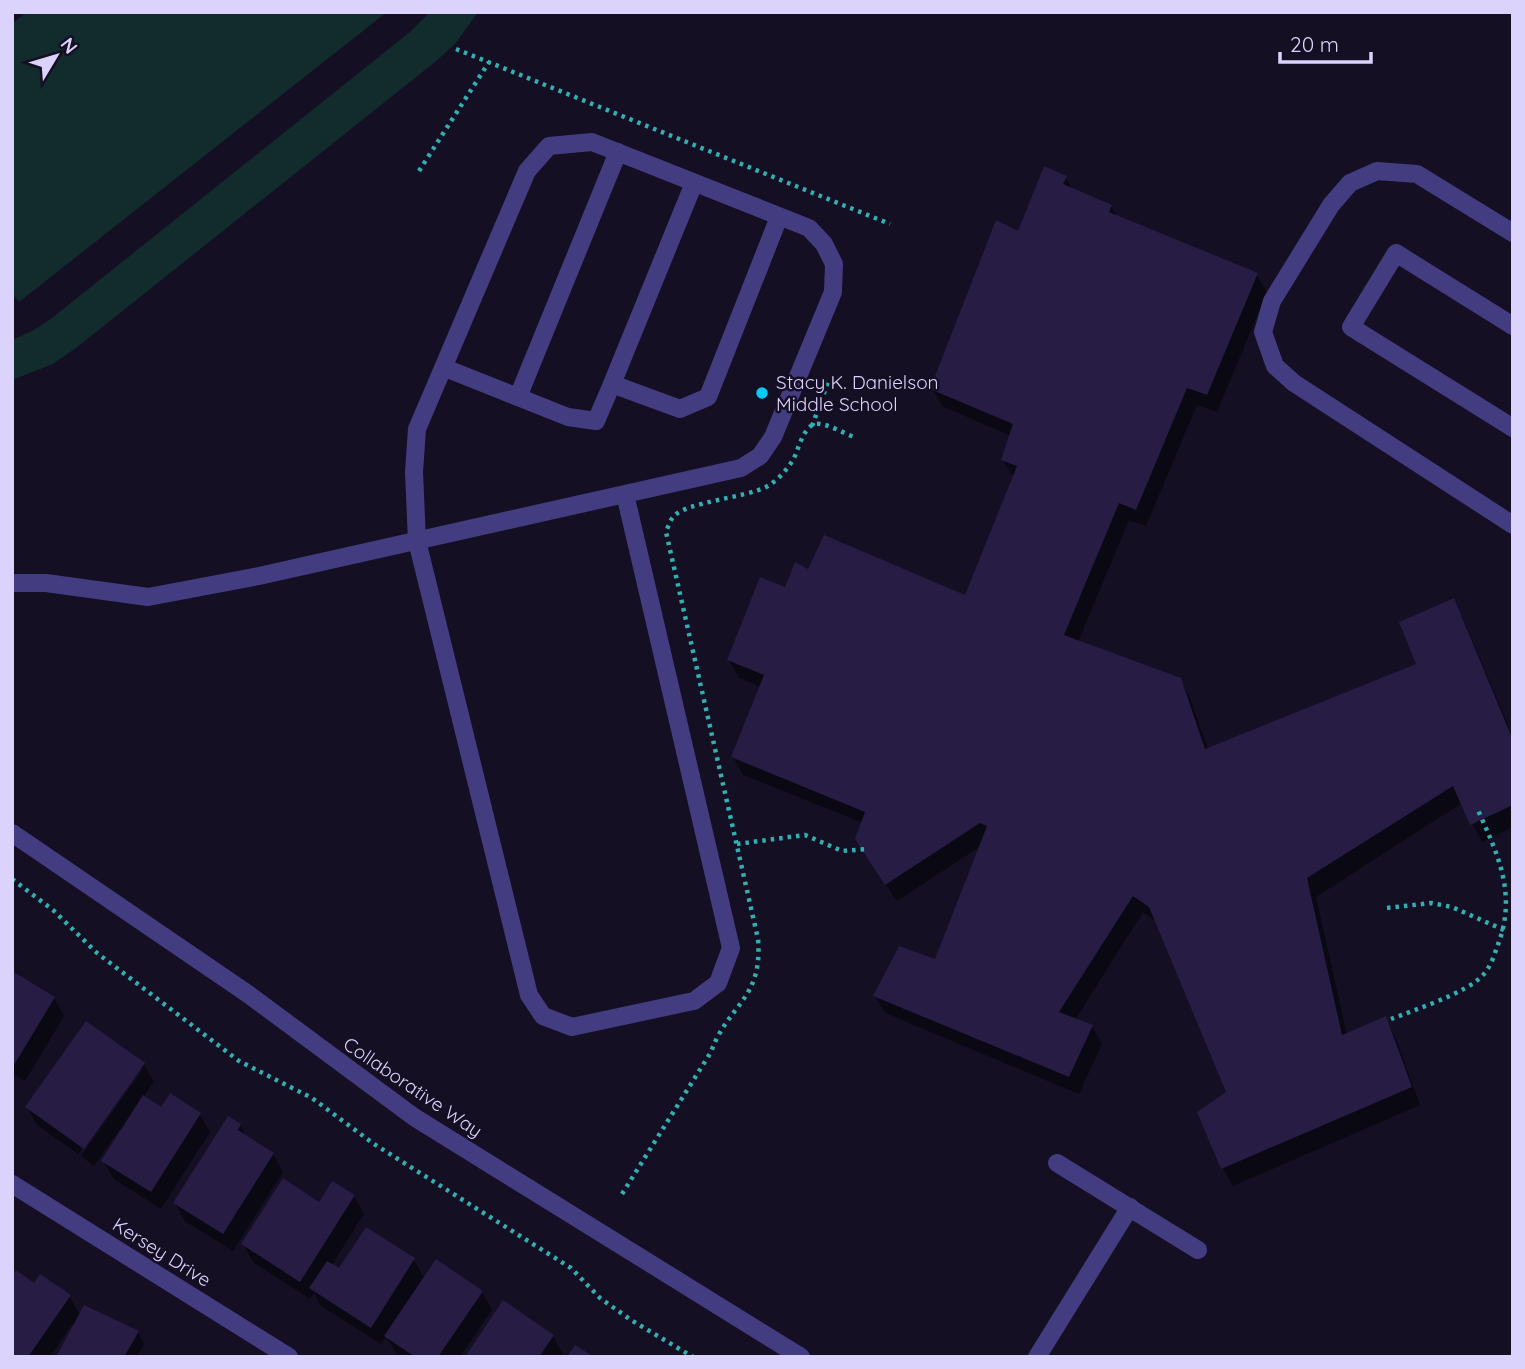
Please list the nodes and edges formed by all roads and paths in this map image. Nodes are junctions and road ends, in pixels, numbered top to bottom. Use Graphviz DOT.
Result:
graph roads {
  1 [pos="456,48"];
  2 [pos="489,62"];
  3 [pos="618,152"];
  4 [pos="418,171"];
  5 [pos="694,183"];
  6 [pos="779,217"];
  7 [pos="890,224"];
  8 [pos="1513,233"];
  9 [pos="1513,326"];
  10 [pos="445,368"];
  11 [pos="828,382"];
  12 [pos="611,384"];
  13 [pos="518,397"];
  14 [pos="812,426"];
  15 [pos="1513,428"];
  16 [pos="856,438"];
  17 [pos="625,494"];
  18 [pos="1513,525"];
  19 [pos="417,541"];
  20 [pos="12,583"];
  21 [pos="1477,808"];
  22 [pos="12,833"];
  23 [pos="737,844"];
  24 [pos="868,849"];
  25 [pos="12,879"];
  26 [pos="1510,903"];
  27 [pos="1387,908"];
  28 [pos="1504,930"];
  29 [pos="1391,1019"];
  30 [pos="1058,1163"];
  31 [pos="12,1184"];
  32 [pos="622,1194"];
  33 [pos="1130,1207"];
  34 [pos="1198,1250"];
  35 [pos="289,1357"];
  36 [pos="694,1357"];
  37 [pos="802,1357"];
  38 [pos="1037,1357"];
  1 -- 2 [label="path"];
  2 -- 4 [label="path"];
  2 -- 7 [label="path"];
  3 -- 5 [label="street"];
  3 -- 10 [label="street"];
  3 -- 13 [label="street"];
  5 -- 6 [label="street"];
  5 -- 12 [label="street"];
  6 -- 12 [label="street"];
  6 -- 17 [label="street"];
  8 -- 18 [label="street"];
  9 -- 15 [label="street"];
  10 -- 13 [label="street"];
  10 -- 19 [label="street"];
  11 -- 14 [label="path"];
  12 -- 13 [label="street"];
  14 -- 16 [label="path"];
  14 -- 23 [label="path"];
  17 -- 19 [label="street"];
  17 -- 19 [label="street"];
  19 -- 20 [label="street"];
  21 -- 26 [label="path"];
  22 -- 37 [label="street, Collaborative Way"];
  23 -- 24 [label="path"];
  23 -- 32 [label="path"];
  25 -- 36 [label="path"];
  26 -- 28 [label="path"];
  27 -- 28 [label="path"];
  28 -- 29 [label="path"];
  30 -- 33 [label="street"];
  31 -- 35 [label="street, Kersey Drive"];
  33 -- 34 [label="street"];
  33 -- 38 [label="street"];
}
